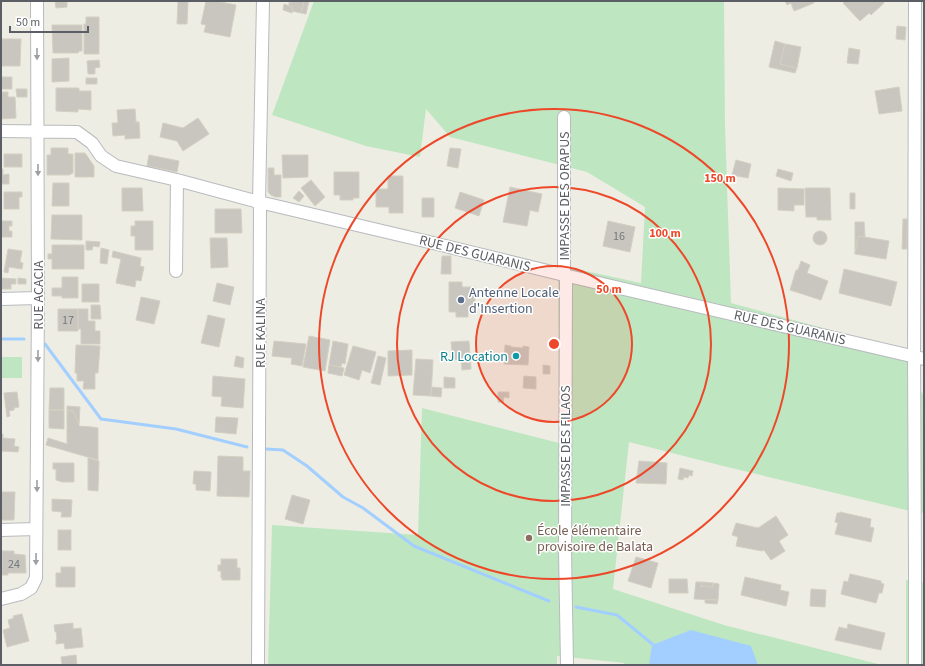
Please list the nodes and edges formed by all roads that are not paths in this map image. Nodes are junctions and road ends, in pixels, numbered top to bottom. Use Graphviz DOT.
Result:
graph roads {
  1 [pos="37,1"];
  2 [pos="262,1"];
  3 [pos="915,1"];
  4 [pos="564,117"];
  5 [pos="1,131"];
  6 [pos="38,131"];
  7 [pos="177,180"];
  8 [pos="259,202"];
  9 [pos="176,271"];
  10 [pos="564,275"];
  11 [pos="38,298"];
  12 [pos="1,299"];
  13 [pos="919,358"];
  14 [pos="36,529"];
  15 [pos="1,530"];
  16 [pos="1,600"];
  17 [pos="258,665"];
  18 [pos="567,665"];
  19 [pos="915,665"];
  1 -- 6 [label="street, RUE ACACIA, one-way"];
  2 -- 8 [label="street, RUE KALINA"];
  3 -- 13 [label="street"];
  4 -- 10 [label="street, IMPASSE DES ORAPUS"];
  5 -- 6 [label="street, RUE DES GUARANIS"];
  6 -- 7 [label="street, RUE DES GUARANIS"];
  6 -- 11 [label="street, RUE ACACIA, one-way"];
  7 -- 8 [label="street, RUE DES GUARANIS"];
  7 -- 9 [label="street"];
  8 -- 10 [label="street, RUE DES GUARANIS"];
  8 -- 17 [label="street, RUE KALINA"];
  10 -- 13 [label="street, RUE DES GUARANIS"];
  10 -- 18 [label="street, IMPASSE DES FILAOS"];
  11 -- 12 [label="street"];
  11 -- 14 [label="street, RUE ACACIA, one-way"];
  13 -- 19 [label="street"];
  14 -- 15 [label="street"];
  14 -- 16 [label="street, RUE ACACIA, one-way"];
}
